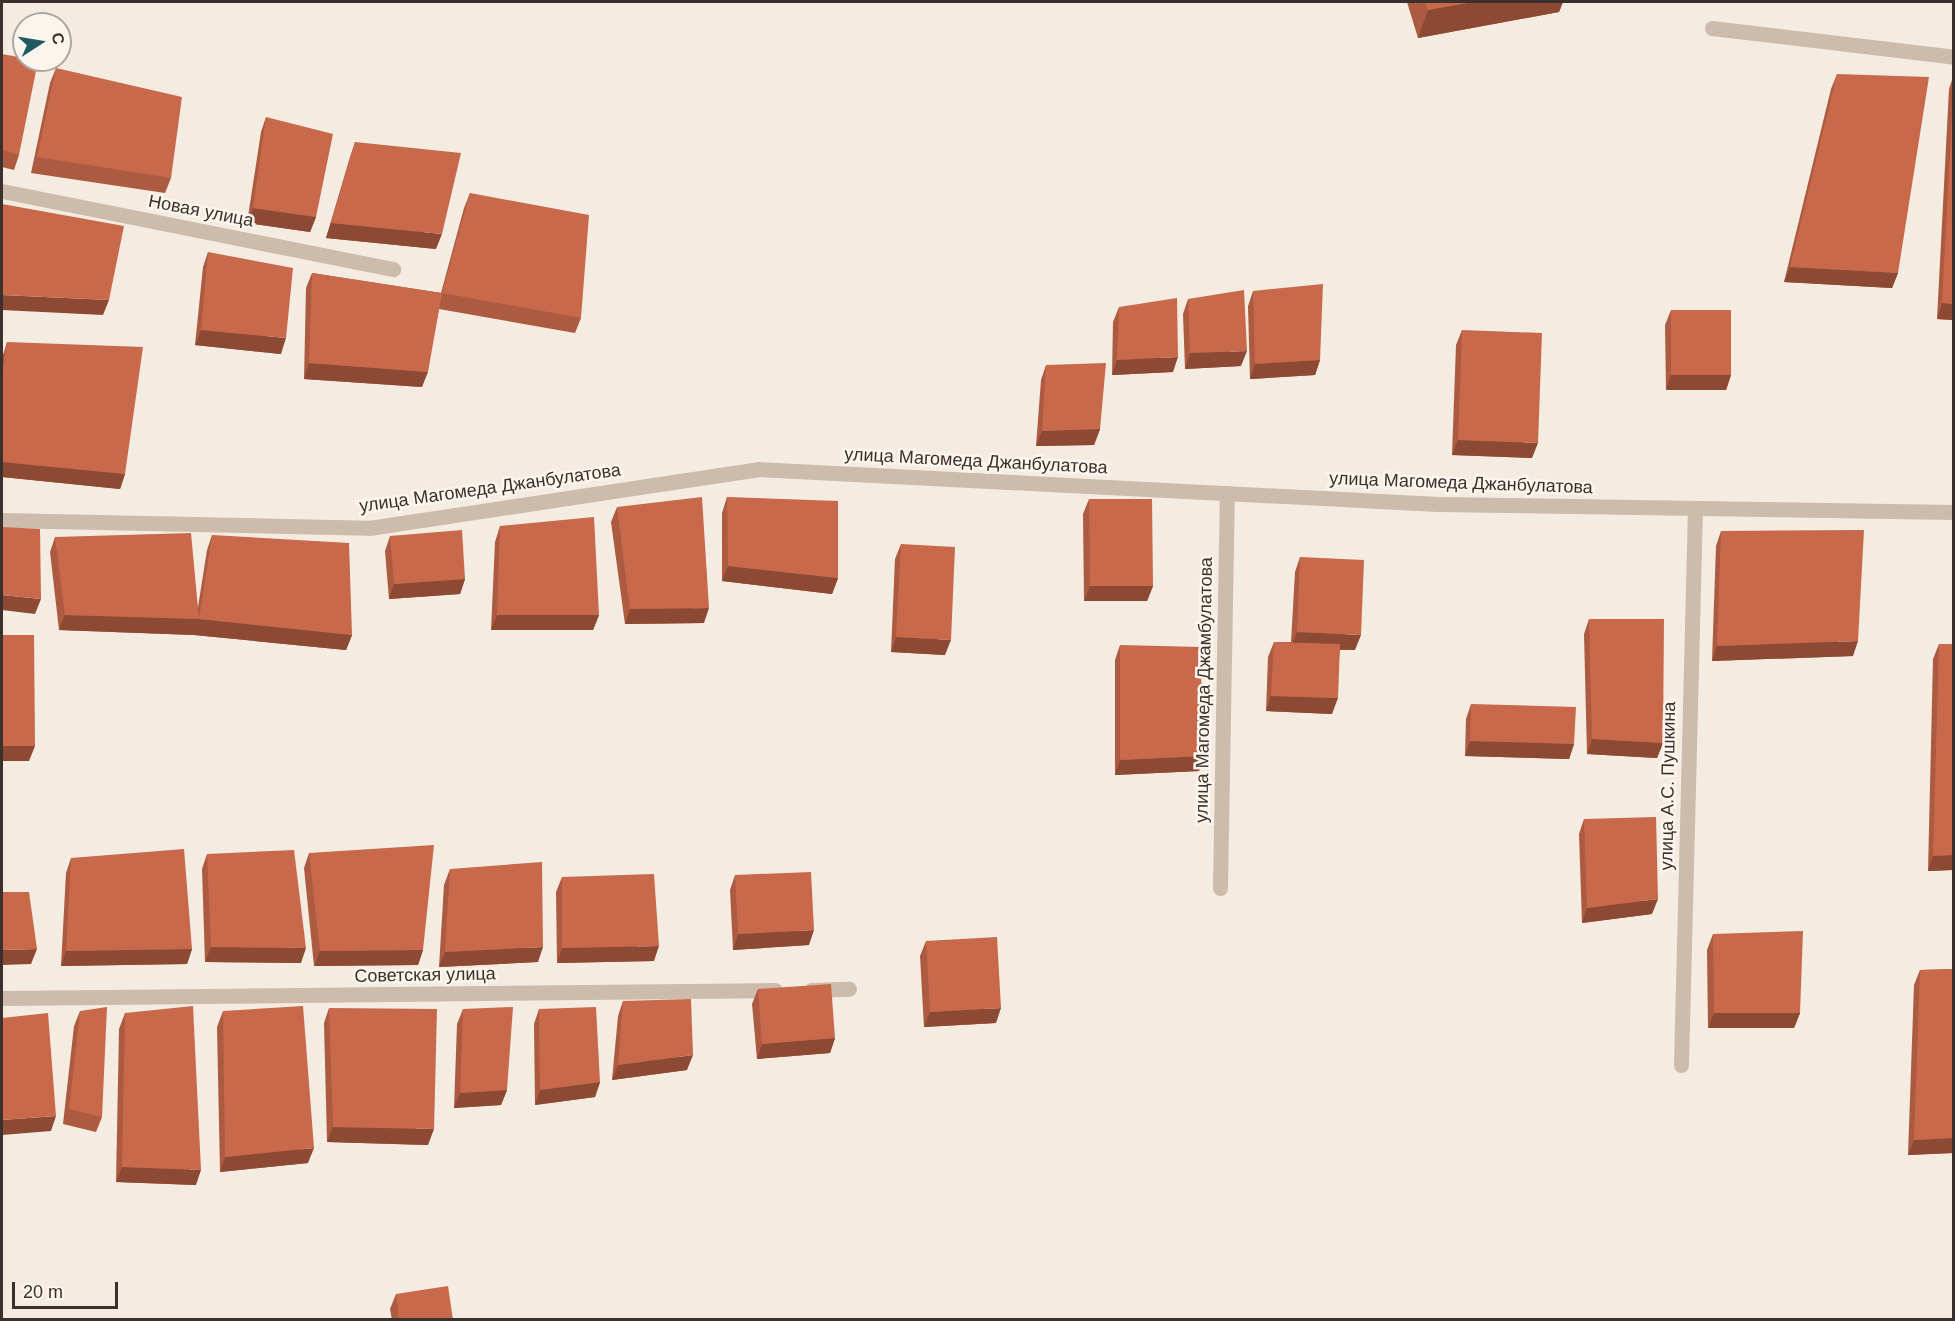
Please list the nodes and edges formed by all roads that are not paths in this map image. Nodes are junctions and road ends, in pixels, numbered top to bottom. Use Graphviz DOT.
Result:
graph roads {
  1 [pos="1712,28"];
  2 [pos="1953,57"];
  3 [pos="2,191"];
  4 [pos="393,269"];
  5 [pos="1227,493"];
  6 [pos="1695,508"];
  7 [pos="1953,512"];
  8 [pos="2,520"];
  9 [pos="1220,888"];
  10 [pos="849,989"];
  11 [pos="2,998"];
  12 [pos="1681,1065"];
  1 -- 2 [label="street"];
  3 -- 4 [label="street, Новая улица"];
  5 -- 6 [label="street, улица Магомеда Джанбулатова"];
  5 -- 8 [label="street, улица Магомеда Джанбулатова"];
  5 -- 9 [label="street, улица Магомеда Джамбулатова"];
  6 -- 7 [label="street, улица Магомеда Джанбулатова"];
  6 -- 12 [label="street, улица А.С. Пушкина"];
  10 -- 11 [label="street, Советская улица"];
}
